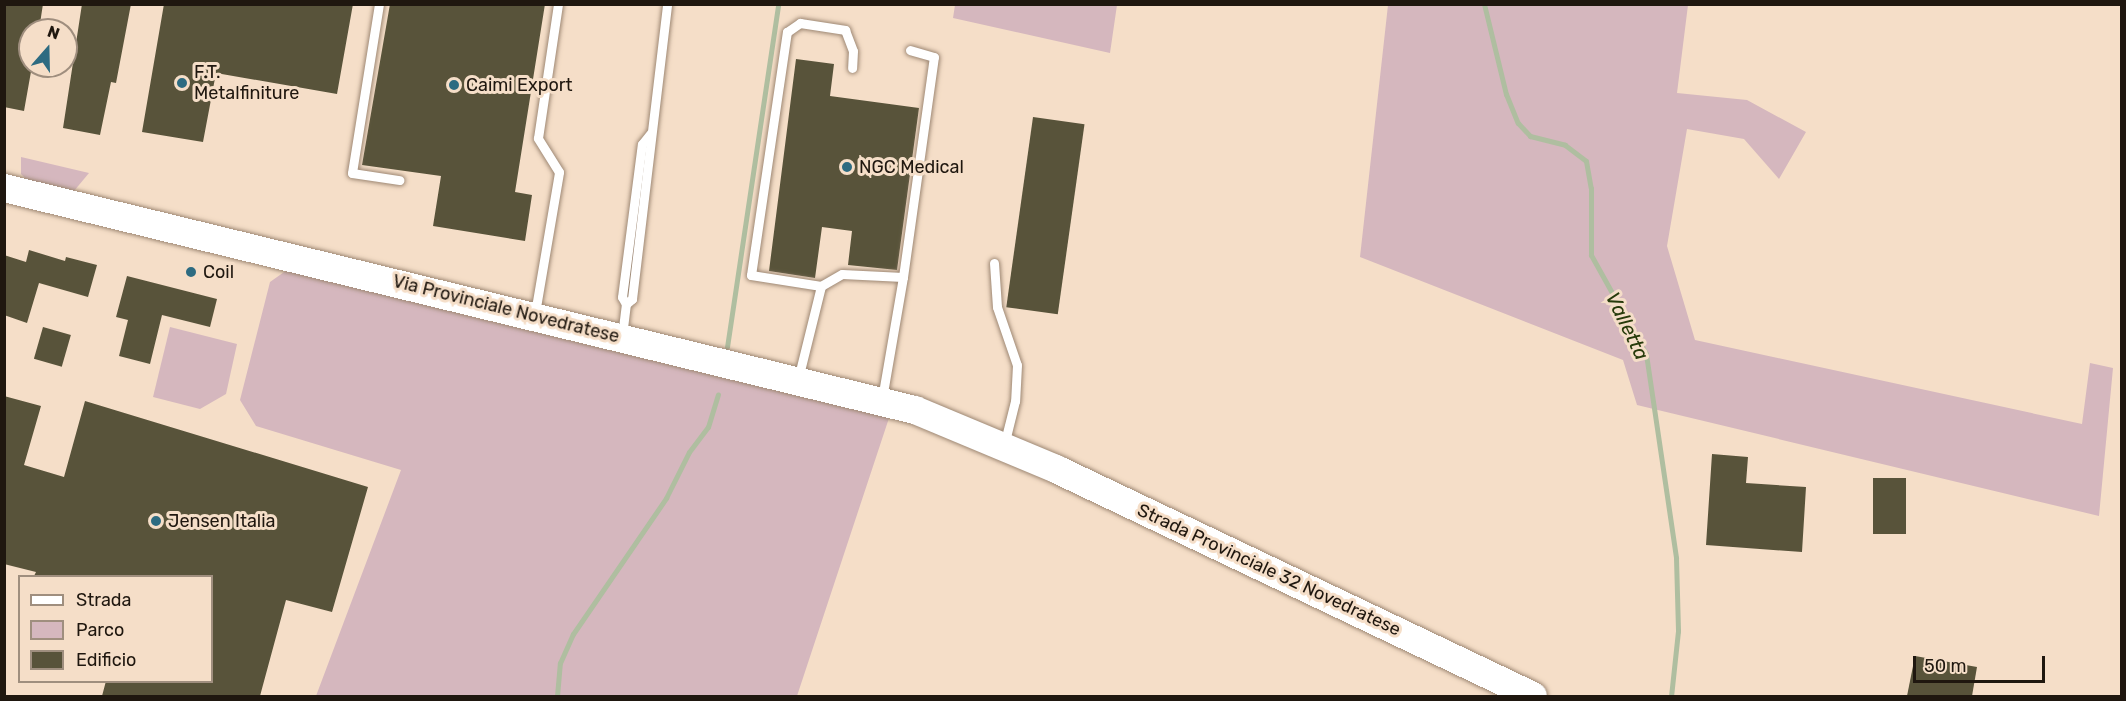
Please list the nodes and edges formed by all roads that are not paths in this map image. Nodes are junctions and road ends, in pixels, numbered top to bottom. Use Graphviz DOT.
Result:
graph roads {
  1 [pos="379,4"];
  2 [pos="558,4"];
  3 [pos="667,4"];
  4 [pos="910,50"];
  5 [pos="852,68"];
  6 [pos="399,180"];
  7 [pos="4,188"];
  8 [pos="994,263"];
  9 [pos="903,277"];
  10 [pos="821,286"];
  11 [pos="535,316"];
  12 [pos="622,337"];
  13 [pos="798,379"];
  14 [pos="882,401"];
  15 [pos="1003,446"];
  16 [pos="1533,696"];
  1 -- 6 [label="lane"];
  2 -- 11 [label="lane"];
  3 -- 12 [label="lane"];
  4 -- 9 [label="lane"];
  5 -- 10 [label="lane"];
  7 -- 11 [label="main road, Via Provinciale Novedratese"];
  8 -- 15 [label="lane"];
  9 -- 10 [label="lane"];
  9 -- 14 [label="lane"];
  10 -- 13 [label="lane"];
  11 -- 12 [label="main road, Via Provinciale Novedratese"];
  12 -- 13 [label="main road, Via Provinciale Novedratese"];
  13 -- 14 [label="main road, Via Provinciale Novedratese"];
  14 -- 15 [label="main road, Via Provinciale Novedratese"];
  15 -- 16 [label="main road, Strada Provinciale 32 Novedratese"];
}
